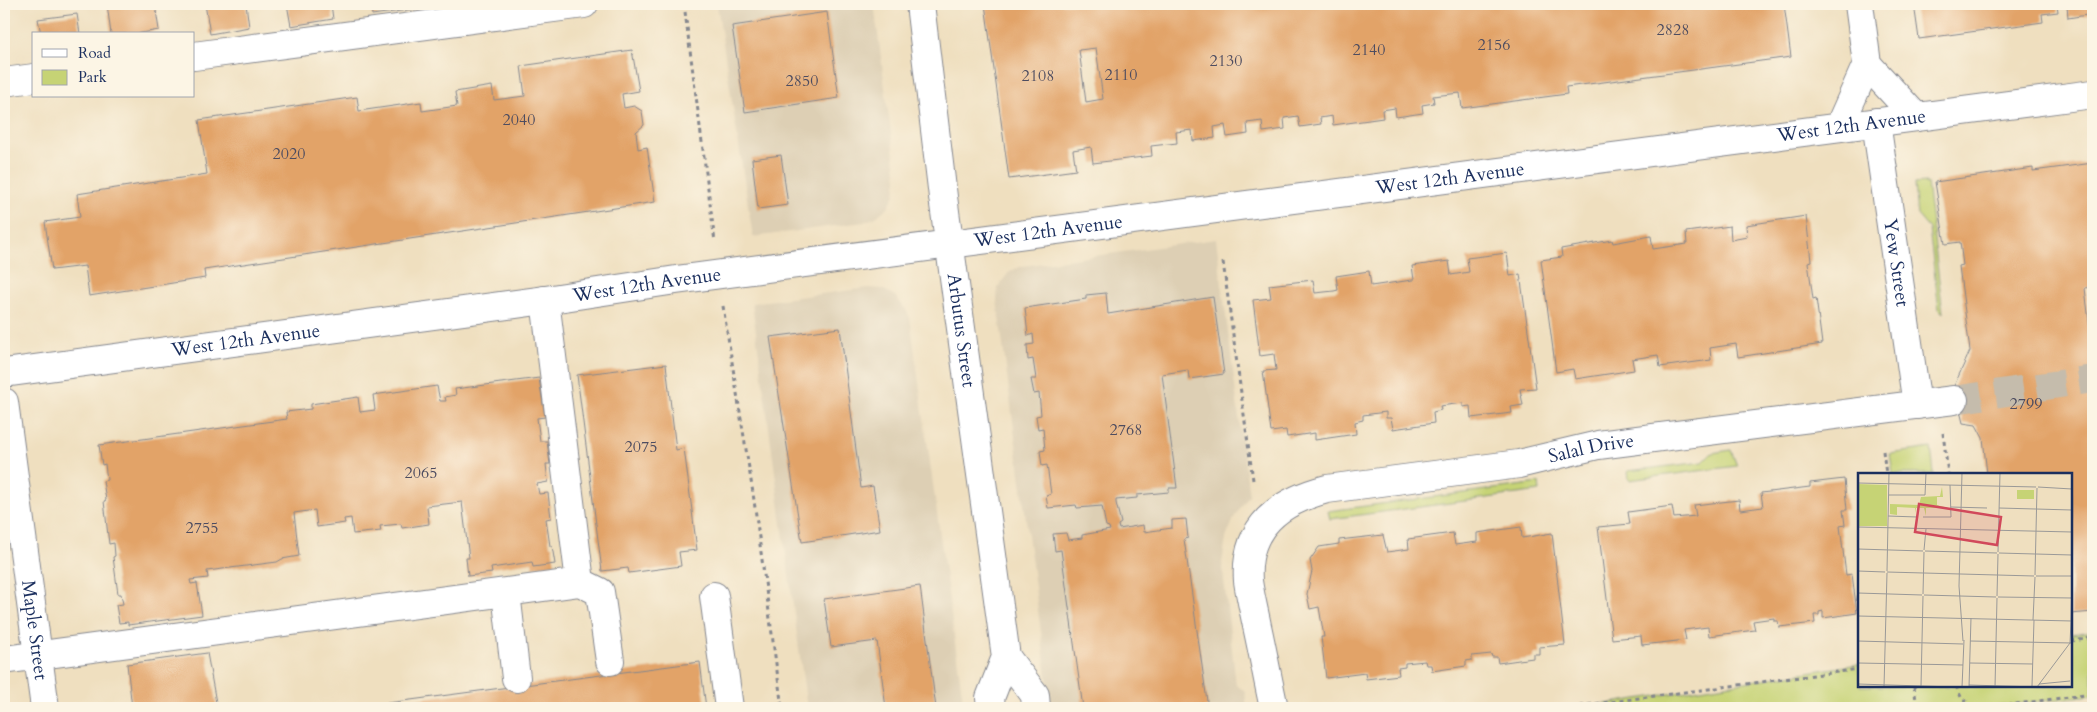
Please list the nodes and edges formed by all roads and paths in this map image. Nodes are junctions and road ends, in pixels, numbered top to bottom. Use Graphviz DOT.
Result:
graph roads {
  1 [pos="584,4"];
  2 [pos="684,4"];
  3 [pos="920,4"];
  4 [pos="1859,4"];
  5 [pos="195,56"];
  6 [pos="1866,64"];
  7 [pos="32,78"];
  8 [pos="4,82"];
  9 [pos="2093,94"];
  10 [pos="1916,117"];
  11 [pos="1876,122"];
  12 [pos="1839,127"];
  13 [pos="712,220"];
  14 [pos="950,245"];
  15 [pos="1223,262"];
  16 [pos="546,300"];
  17 [pos="726,329"];
  18 [pos="4,373"];
  19 [pos="4,402"];
  20 [pos="1937,402"];
  21 [pos="1883,451"];
  22 [pos="1886,473"];
  23 [pos="1948,473"];
  24 [pos="1253,480"];
  25 [pos="580,582"];
  26 [pos="506,593"];
  27 [pos="714,596"];
  28 [pos="2093,638"];
  29 [pos="2072,641"];
  30 [pos="38,656"];
  31 [pos="1006,657"];
  32 [pos="4,660"];
  33 [pos="610,661"];
  34 [pos="1858,669"];
  35 [pos="516,678"];
  36 [pos="1914,687"];
  37 [pos="1956,687"];
  38 [pos="2093,694"];
  39 [pos="46,708"];
  40 [pos="729,708"];
  41 [pos="782,708"];
  42 [pos="991,708"];
  43 [pos="1036,708"];
  44 [pos="1274,708"];
  45 [pos="1564,708"];
  46 [pos="1859,708"];
  47 [pos="1886,708"];
  48 [pos="1917,708"];
  49 [pos="1970,708"];
  50 [pos="1984,708"];
  1 -- 5 [label="street"];
  2 -- 13 [label="path"];
  3 -- 14 [label="street, Arbutus Street"];
  4 -- 6 [label="street"];
  6 -- 10 [label="street"];
  6 -- 12 [label="street"];
  7 -- 8 [label="street"];
  9 -- 10 [label="street, West 12th Avenue"];
  10 -- 11 [label="street, West 12th Avenue"];
  11 -- 12 [label="street, West 12th Avenue"];
  11 -- 20 [label="street, Yew Street"];
  12 -- 14 [label="street, West 12th Avenue"];
  14 -- 16 [label="street, West 12th Avenue"];
  14 -- 31 [label="street, Arbutus Street"];
  15 -- 24 [label="path"];
  16 -- 18 [label="street, West 12th Avenue"];
  16 -- 25 [label="street"];
  17 -- 41 [label="path"];
  19 -- 30 [label="street, Maple Street"];
  20 -- 23 [label="path"];
  20 -- 44 [label="street, Salal Drive"];
  21 -- 22 [label="path"];
  25 -- 26 [label="street"];
  25 -- 33 [label="street"];
  26 -- 30 [label="street"];
  26 -- 35 [label="street"];
  27 -- 40 [label="street"];
  28 -- 29 [label="path"];
  30 -- 32 [label="street"];
  30 -- 39 [label="street, Maple Street"];
  31 -- 42 [label="street, Arbutus Street"];
  31 -- 43 [label="street, Arbutus Street"];
  34 -- 45 [label="path"];
  36 -- 48 [label="path"];
  37 -- 49 [label="path"];
  38 -- 50 [label="path"];
  46 -- 47 [label="path"];
}
